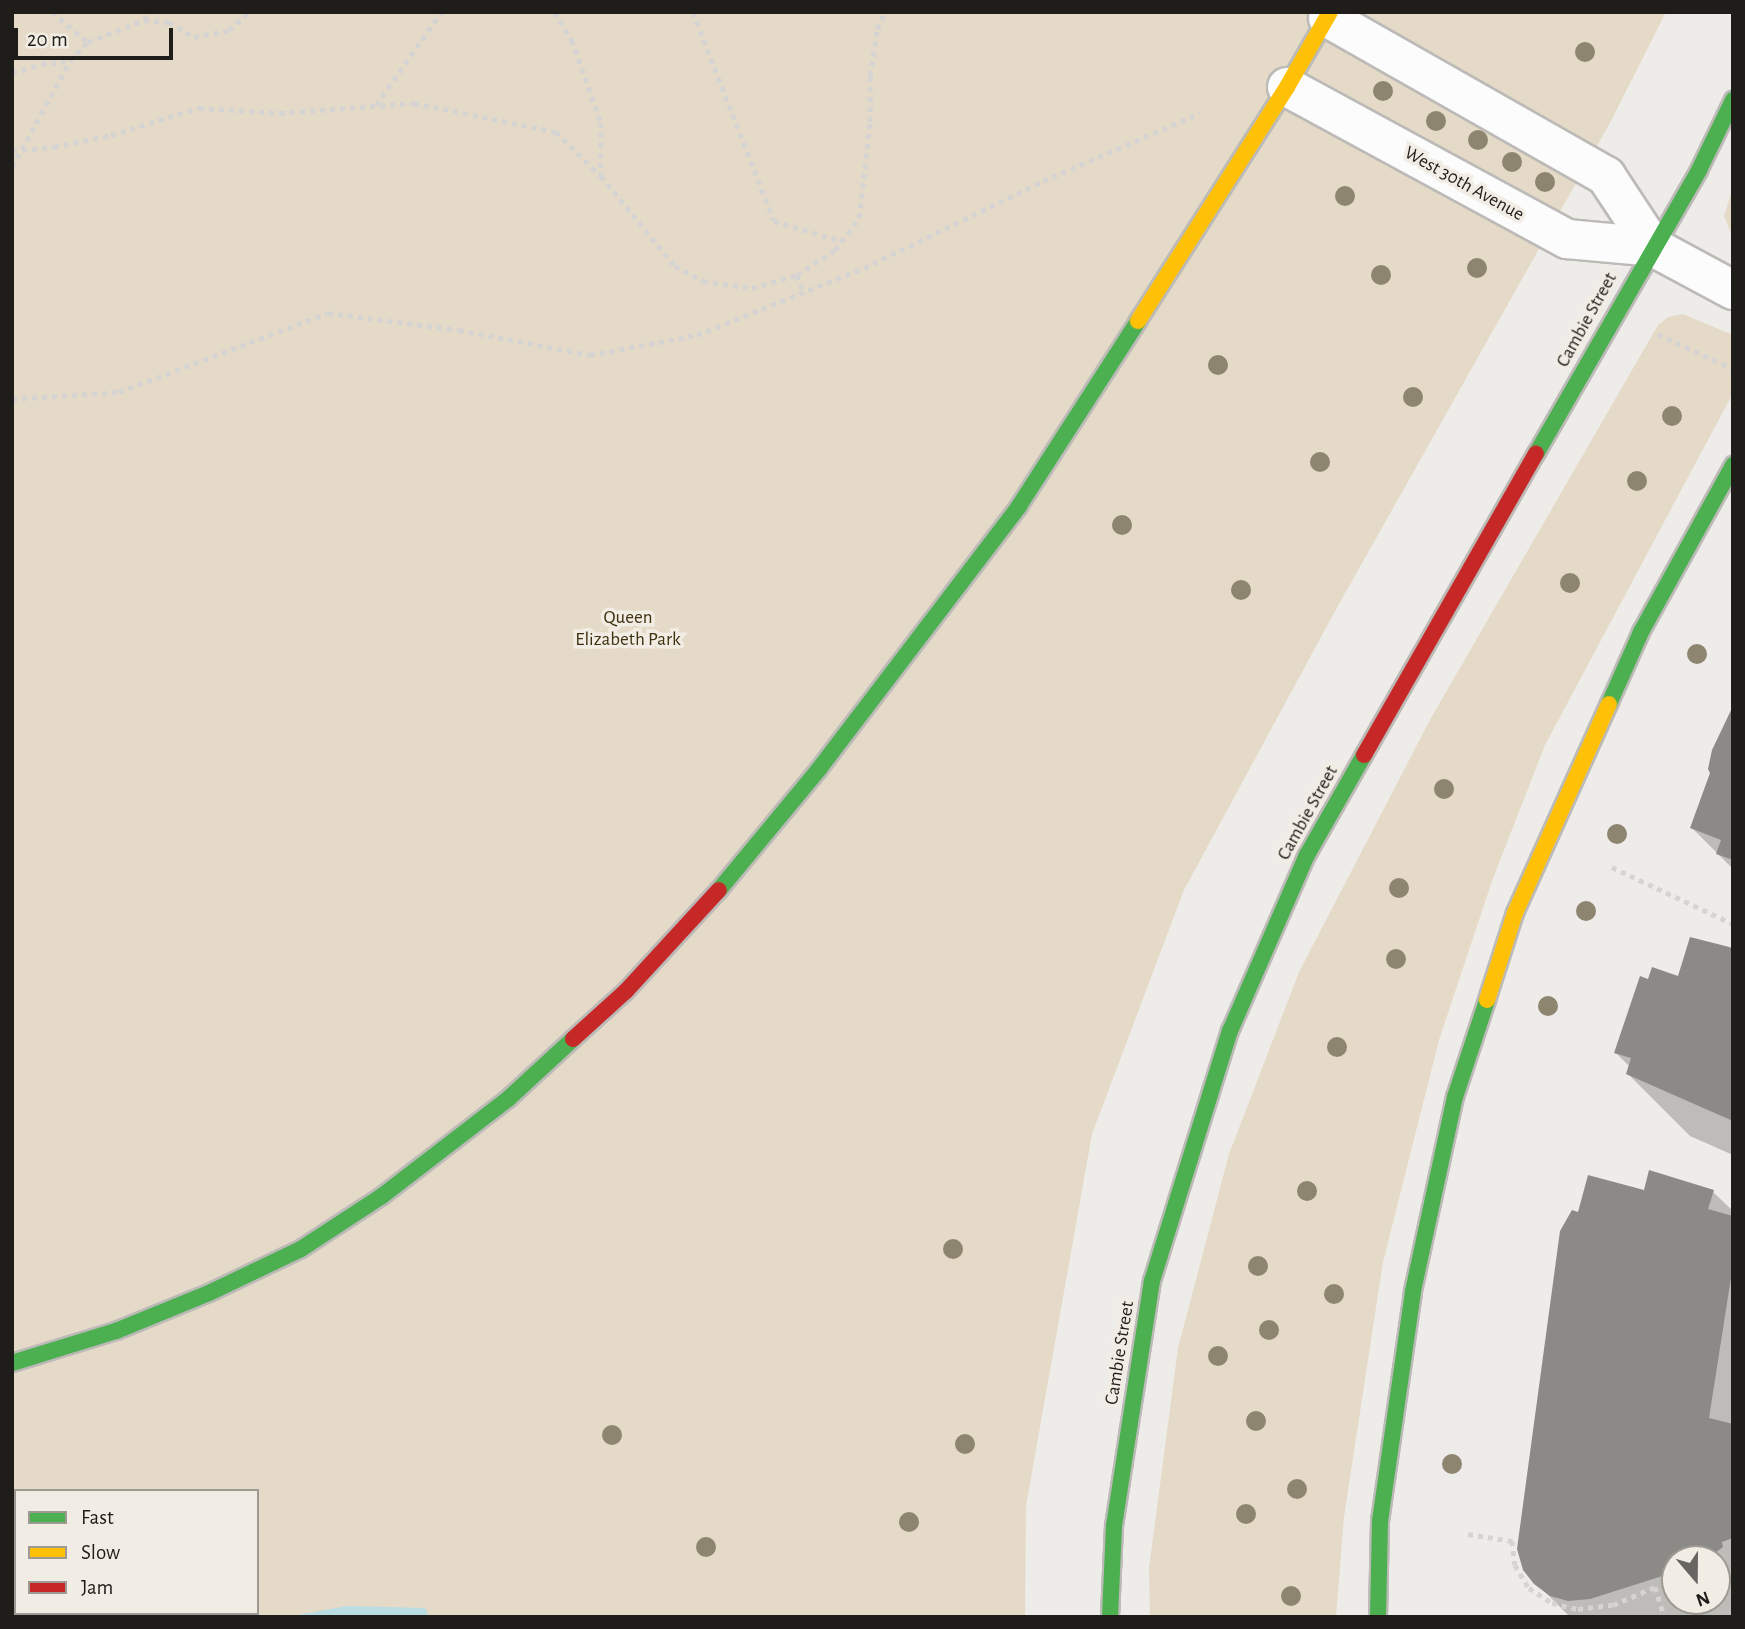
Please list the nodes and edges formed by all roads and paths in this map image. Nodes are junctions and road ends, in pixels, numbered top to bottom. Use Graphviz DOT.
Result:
graph roads {
  1 [pos="52,12"];
  2 [pos="148,12"];
  3 [pos="248,12"];
  4 [pos="441,12"];
  5 [pos="555,12"];
  6 [pos="693,12"];
  7 [pos="885,12"];
  8 [pos="1329,15"];
  9 [pos="144,20"];
  10 [pos="88,42"];
  11 [pos="70,61"];
  12 [pos="12,73"];
  13 [pos="1286,87"];
  14 [pos="1733,100"];
  15 [pos="376,105"];
  16 [pos="1200,113"];
  17 [pos="24,149"];
  18 [pos="12,151"];
  19 [pos="12,167"];
  20 [pos="601,176"];
  21 [pos="841,241"];
  22 [pos="1653,247"];
  23 [pos="797,275"];
  24 [pos="1733,290"];
  25 [pos="804,293"];
  26 [pos="1654,332"];
  27 [pos="1733,369"];
  28 [pos="12,399"];
  29 [pos="1733,465"];
  30 [pos="1612,867"];
  31 [pos="1733,924"];
  32 [pos="12,1363"];
  33 [pos="1468,1534"];
  34 [pos="1110,1617"];
  35 [pos="1378,1617"];
  36 [pos="1665,1617"];
  1 -- 10 [label="path"];
  2 -- 9 [label="path"];
  3 -- 9 [label="path"];
  4 -- 15 [label="path"];
  5 -- 20 [label="path"];
  6 -- 21 [label="path"];
  7 -- 21 [label="path"];
  8 -- 13 [label="main road"];
  8 -- 22 [label="street, West 30th Avenue"];
  9 -- 10 [label="path"];
  10 -- 11 [label="path"];
  11 -- 12 [label="path"];
  11 -- 17 [label="path"];
  13 -- 22 [label="street, West 30th Avenue"];
  13 -- 32 [label="main road"];
  14 -- 22 [label="main road, Cambie Street"];
  15 -- 17 [label="path"];
  15 -- 20 [label="path"];
  16 -- 25 [label="path"];
  17 -- 18 [label="path"];
  17 -- 19 [label="path"];
  20 -- 23 [label="path"];
  21 -- 23 [label="path"];
  22 -- 24 [label="street, West 30th Avenue"];
  22 -- 34 [label="main road, Cambie Street"];
  23 -- 25 [label="path"];
  25 -- 28 [label="path"];
  26 -- 27 [label="path"];
  29 -- 35 [label="main road"];
  30 -- 31 [label="path"];
  33 -- 36 [label="path"];
}
